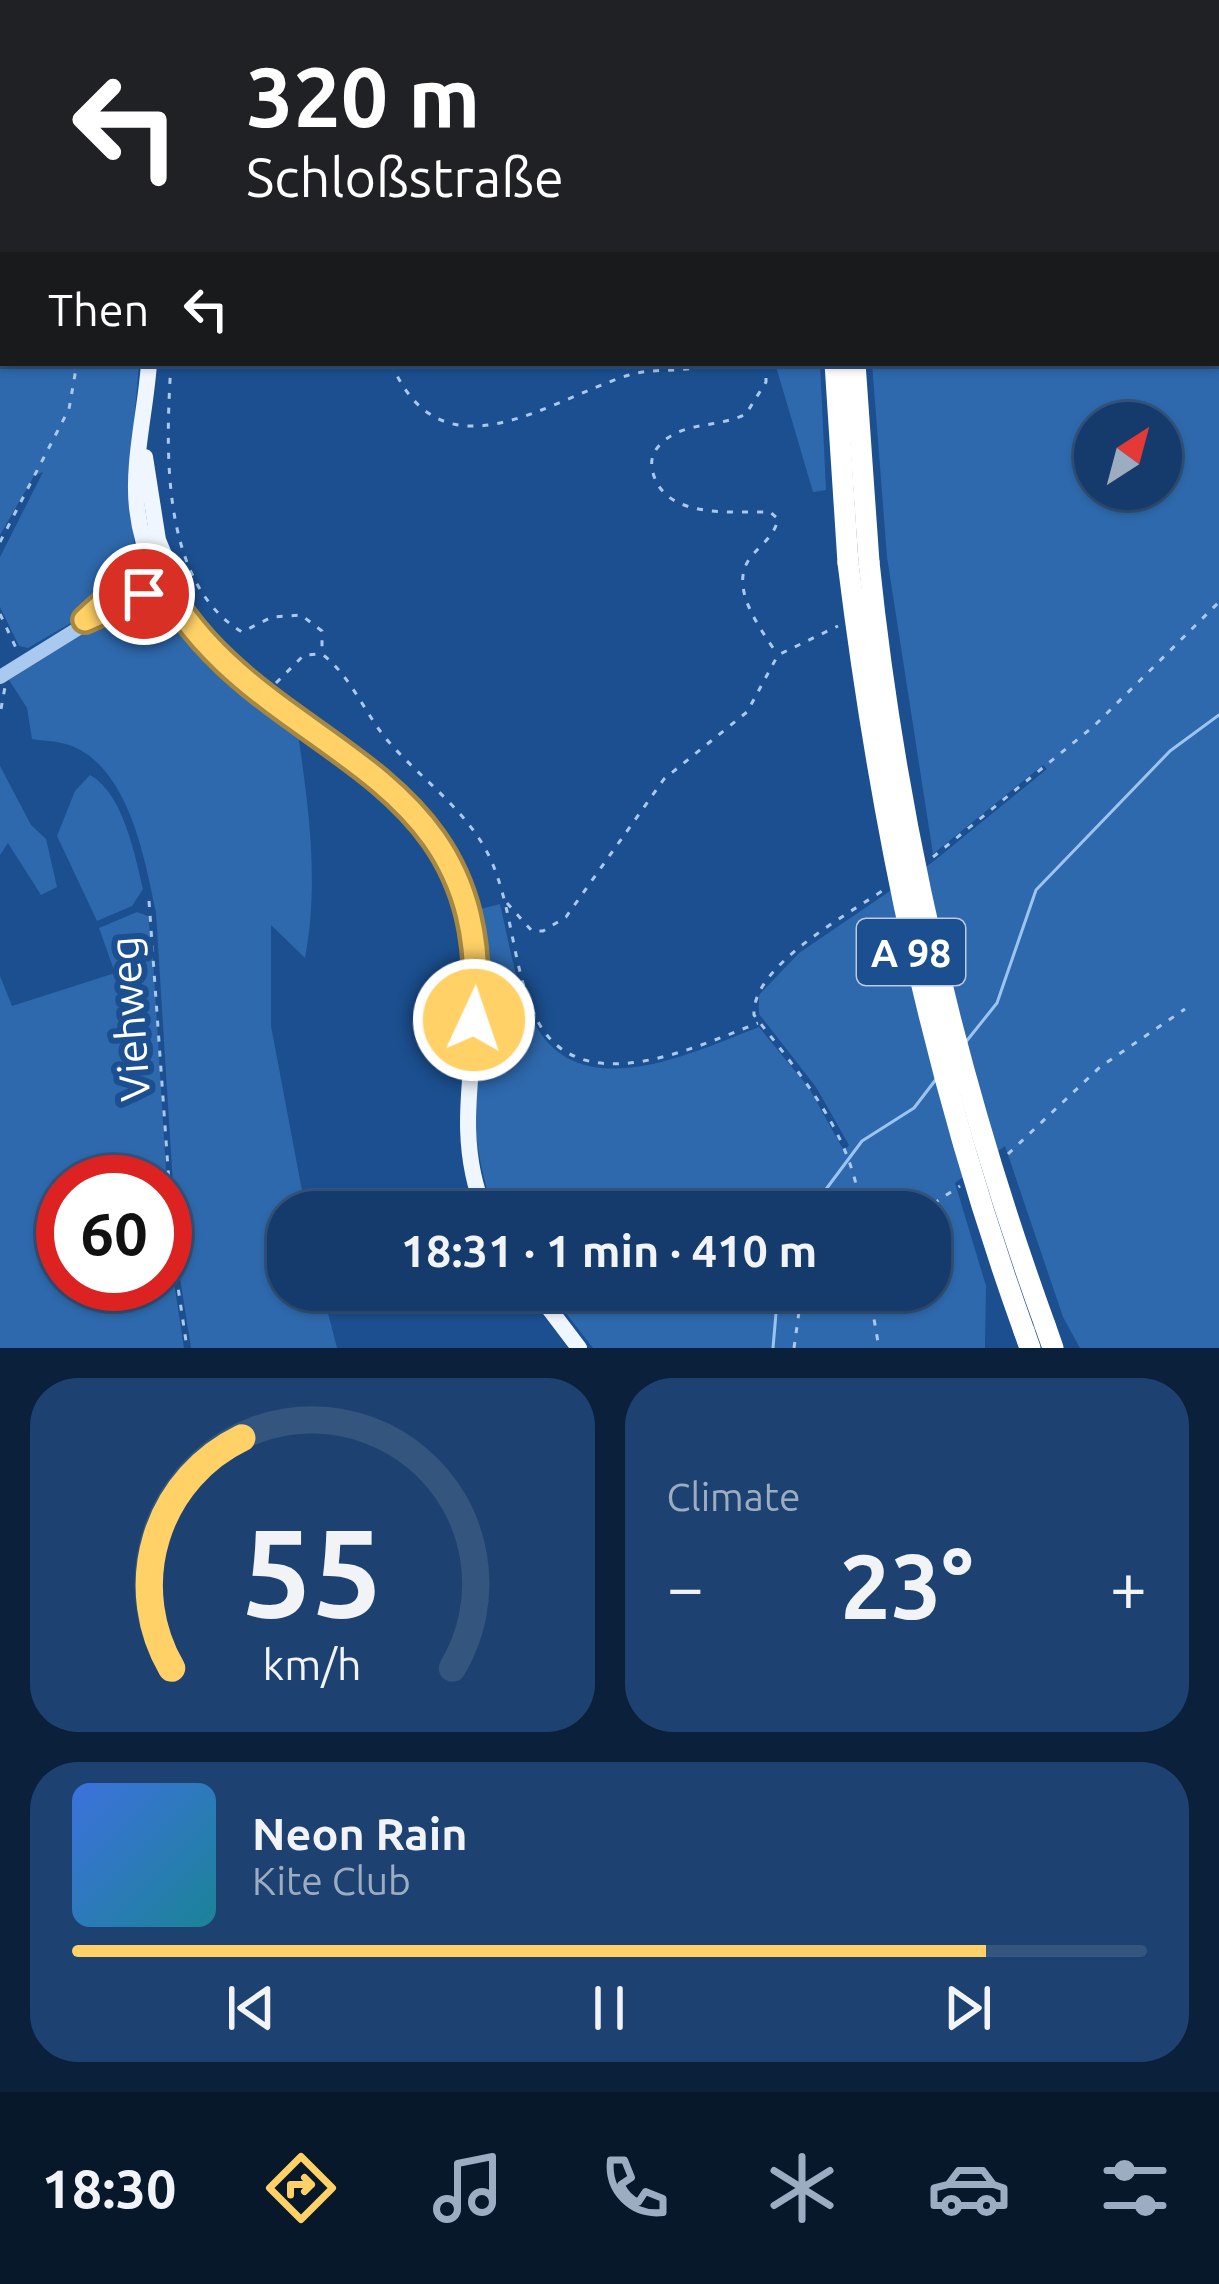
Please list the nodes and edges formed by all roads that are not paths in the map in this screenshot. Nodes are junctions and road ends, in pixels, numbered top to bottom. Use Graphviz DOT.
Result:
graph roads {
  1 [pos="149,366"];
  2 [pos="835,366"];
  3 [pos="855,366"];
  4 [pos="143,444"];
  5 [pos="158,540"];
  6 [pos="858,562"];
  7 [pos="154,566"];
  8 [pos="132,595"];
  9 [pos="173,602"];
  10 [pos="85,620"];
  11 [pos="194,627"];
  12 [pos="2,675"];
  13 [pos="479,1191"];
  14 [pos="551,1311"];
  15 [pos="1033,1335"];
  16 [pos="579,1348"];
  17 [pos="1053,1348"];
  1 -- 4 [label="main road"];
  2 -- 6 [label="highway, A 98"];
  3 -- 6 [label="highway, A 98"];
  4 -- 5 [label="main road"];
  4 -- 7 [label="main road"];
  5 -- 7 [label="main road"];
  5 -- 11 [label="main road"];
  6 -- 15 [label="highway, A 98, bridge"];
  7 -- 8 [label="street"];
  7 -- 9 [label="main road"];
  7 -- 10 [label="street"];
  8 -- 9 [label="street"];
  8 -- 10 [label="street"];
  9 -- 11 [label="main road"];
  10 -- 12 [label="street"];
  11 -- 13 [label="main road"];
  14 -- 16 [label="main road"];
  15 -- 17 [label="highway, A 98"];
}
